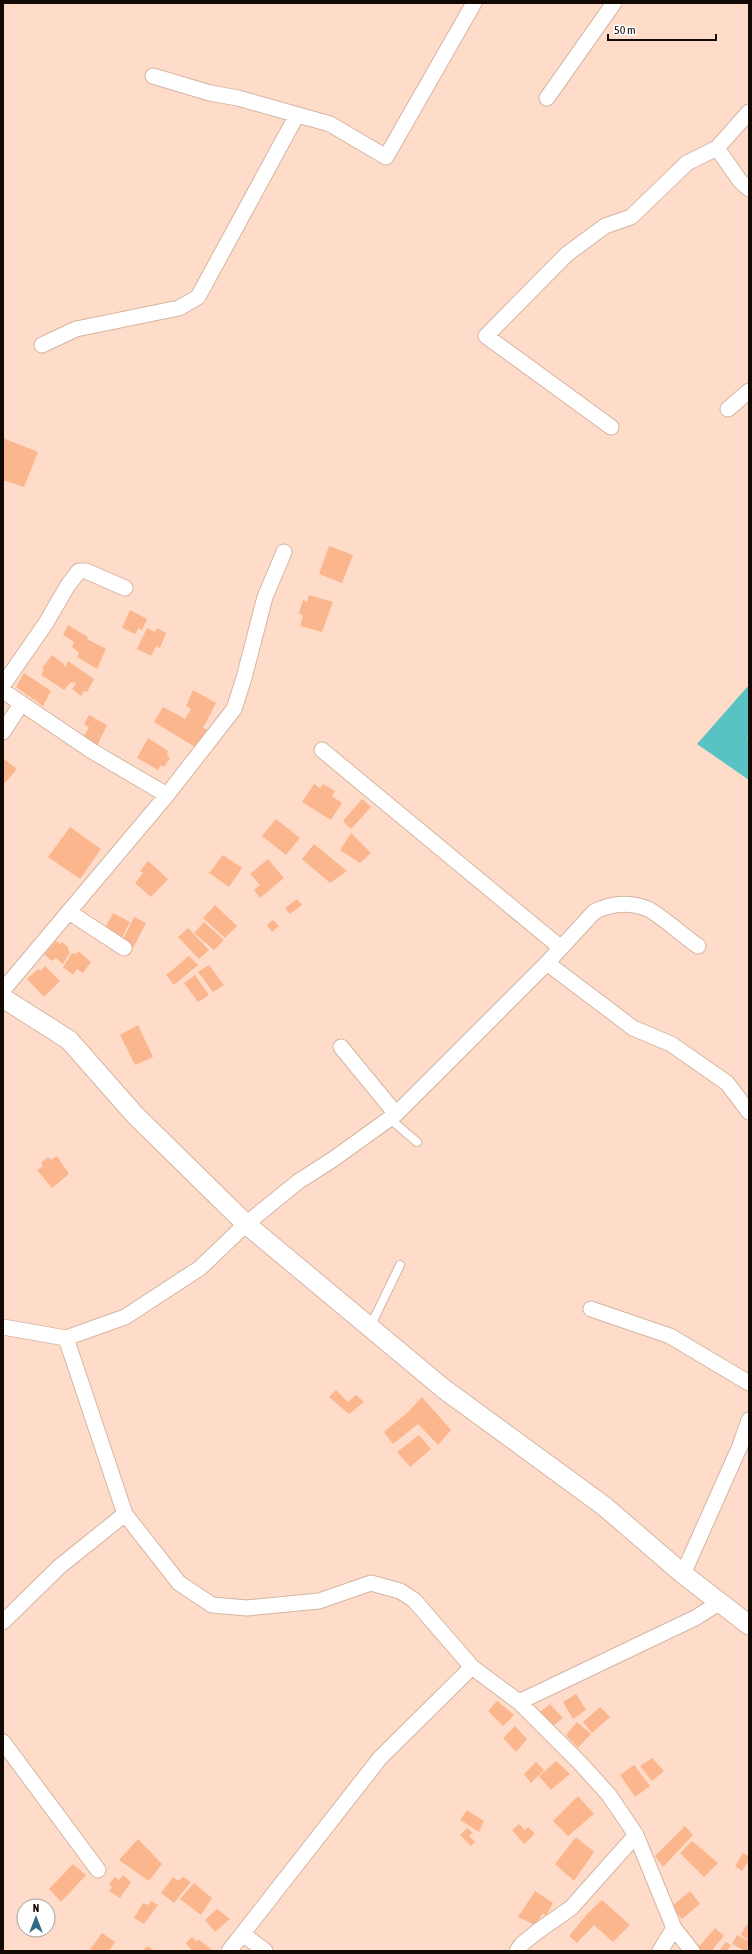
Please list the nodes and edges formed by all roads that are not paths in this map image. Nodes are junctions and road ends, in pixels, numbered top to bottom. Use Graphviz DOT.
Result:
graph roads {
  1 [pos="474,3"];
  2 [pos="614,3"];
  3 [pos="153,76"];
  4 [pos="547,98"];
  5 [pos="749,112"];
  6 [pos="297,115"];
  7 [pos="717,148"];
  8 [pos="749,189"];
  9 [pos="42,345"];
  10 [pos="749,391"];
  11 [pos="728,409"];
  12 [pos="611,427"];
  13 [pos="284,552"];
  14 [pos="125,588"];
  15 [pos="3,685"];
  16 [pos="3,691"];
  17 [pos="21,704"];
  18 [pos="3,732"];
  19 [pos="322,750"];
  20 [pos="167,795"];
  21 [pos="69,912"];
  22 [pos="698,946"];
  23 [pos="124,948"];
  24 [pos="561,948"];
  25 [pos="547,963"];
  26 [pos="3,990"];
  27 [pos="3,998"];
  28 [pos="341,1047"];
  29 [pos="749,1112"];
  30 [pos="393,1116"];
  31 [pos="417,1142"];
  32 [pos="246,1224"];
  33 [pos="400,1265"];
  34 [pos="591,1309"];
  35 [pos="3,1327"];
  36 [pos="370,1327"];
  37 [pos="66,1338"];
  38 [pos="749,1383"];
  39 [pos="749,1420"];
  40 [pos="125,1514"];
  41 [pos="683,1574"];
  42 [pos="719,1603"];
  43 [pos="3,1622"];
  44 [pos="749,1625"];
  45 [pos="472,1667"];
  46 [pos="519,1702"];
  47 [pos="3,1742"];
  48 [pos="636,1835"];
  49 [pos="98,1870"];
  50 [pos="674,1928"];
  51 [pos="244,1934"];
  52 [pos="230,1951"];
  53 [pos="265,1951"];
  54 [pos="517,1951"];
  55 [pos="660,1951"];
  56 [pos="692,1951"];
  1 -- 6 [label="street"];
  2 -- 4 [label="street"];
  3 -- 6 [label="street"];
  5 -- 7 [label="street"];
  6 -- 9 [label="street"];
  7 -- 8 [label="street"];
  7 -- 12 [label="street"];
  10 -- 11 [label="street"];
  13 -- 20 [label="street"];
  14 -- 15 [label="street"];
  16 -- 17 [label="street"];
  17 -- 18 [label="street"];
  17 -- 20 [label="street"];
  19 -- 24 [label="street"];
  20 -- 21 [label="street"];
  21 -- 23 [label="street"];
  21 -- 26 [label="street"];
  22 -- 24 [label="street"];
  24 -- 25 [label="street"];
  25 -- 29 [label="street"];
  25 -- 30 [label="street"];
  27 -- 32 [label="street"];
  28 -- 30 [label="street"];
  30 -- 31 [label="lane"];
  30 -- 32 [label="street"];
  32 -- 36 [label="street"];
  32 -- 37 [label="street"];
  33 -- 36 [label="lane"];
  34 -- 38 [label="street"];
  35 -- 37 [label="street"];
  36 -- 41 [label="street"];
  37 -- 40 [label="street"];
  39 -- 41 [label="street"];
  40 -- 43 [label="street"];
  40 -- 45 [label="street"];
  41 -- 42 [label="street"];
  42 -- 44 [label="street"];
  42 -- 46 [label="street"];
  45 -- 46 [label="street"];
  45 -- 51 [label="street"];
  46 -- 48 [label="street"];
  47 -- 49 [label="street"];
  48 -- 50 [label="street"];
  48 -- 54 [label="street"];
  50 -- 55 [label="street"];
  50 -- 56 [label="street"];
  51 -- 52 [label="street"];
  51 -- 53 [label="street"];
}
